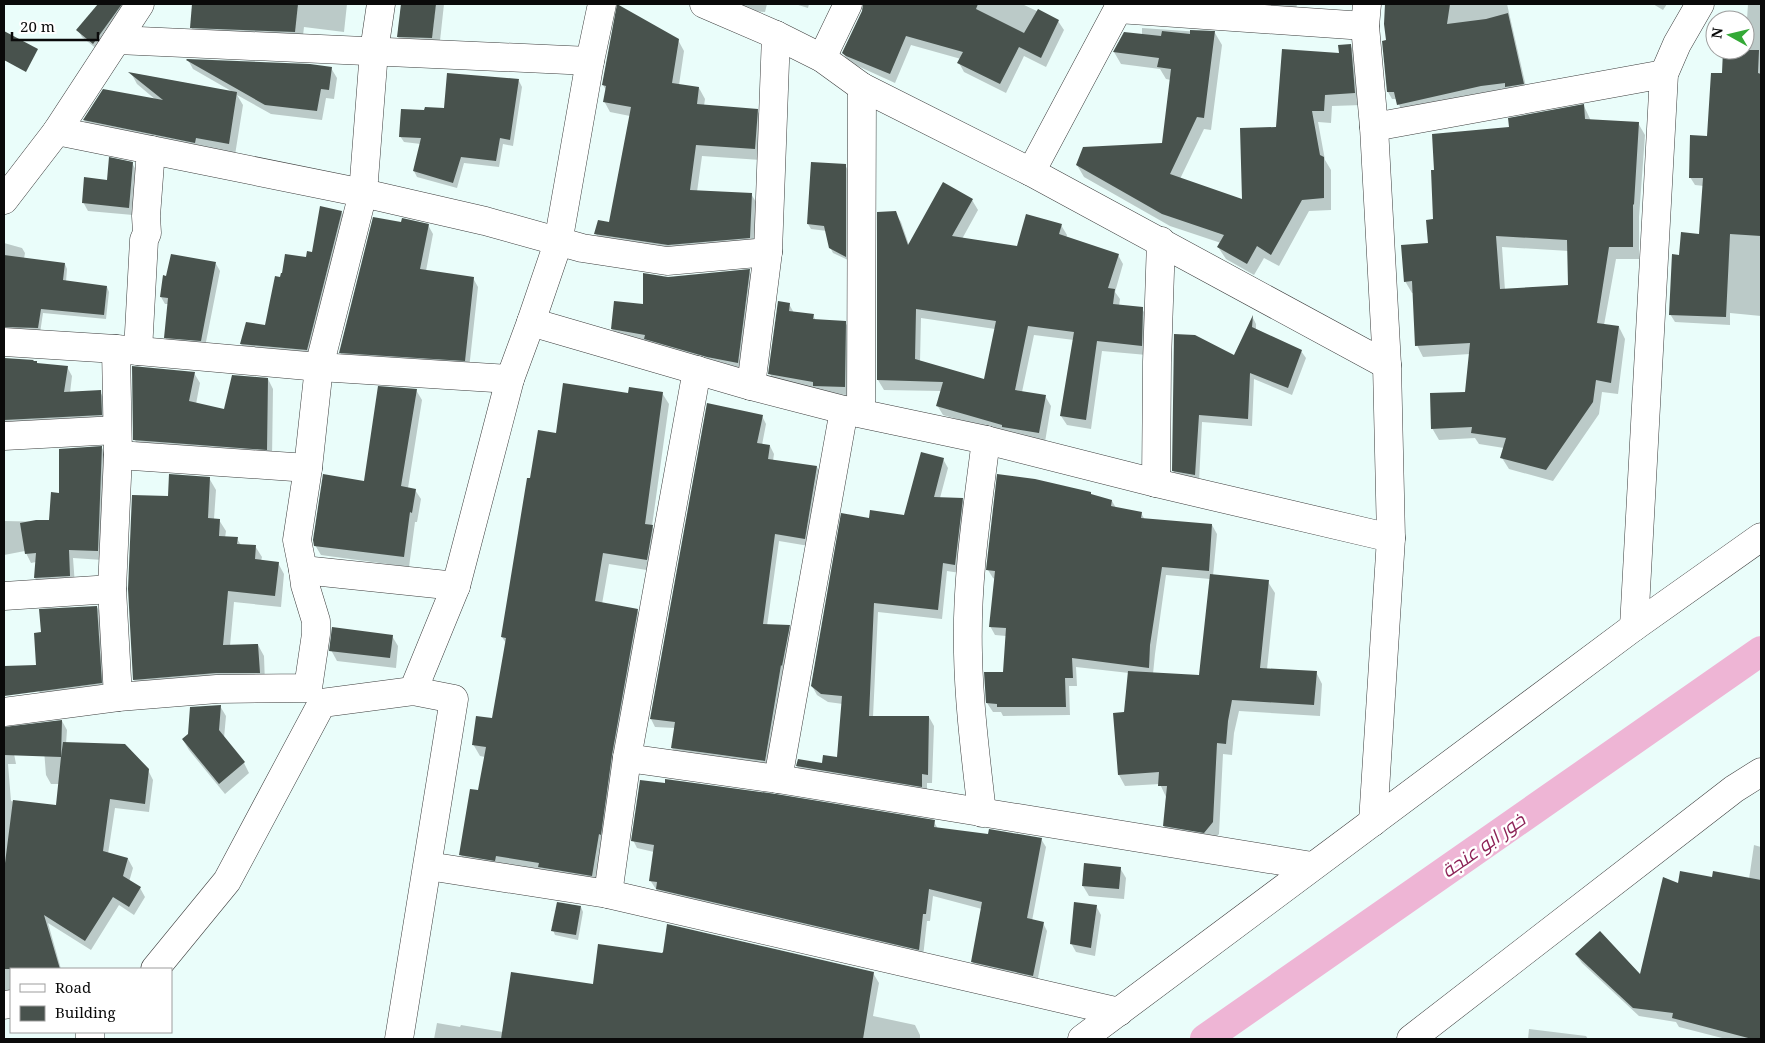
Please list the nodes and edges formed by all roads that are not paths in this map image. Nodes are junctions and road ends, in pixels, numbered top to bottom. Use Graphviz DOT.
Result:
graph roads {
  1 [pos="140,4"];
  2 [pos="381,4"];
  3 [pos="602,4"];
  4 [pos="704,4"];
  5 [pos="848,4"];
  6 [pos="1700,4"];
  7 [pos="1118,6"];
  8 [pos="1366,15"];
  9 [pos="776,35"];
  10 [pos="116,40"];
  11 [pos="374,51"];
  12 [pos="822,58"];
  13 [pos="590,61"];
  14 [pos="1664,74"];
  15 [pos="862,87"];
  16 [pos="1374,127"];
  17 [pos="57,131"];
  18 [pos="151,150"];
  19 [pos="1031,172"];
  20 [pos="363,193"];
  21 [pos="4,200"];
  22 [pos="1161,241"];
  23 [pos="558,242"];
  24 [pos="768,252"];
  25 [pos="531,322"];
  26 [pos="4,342"];
  27 [pos="127,350"];
  28 [pos="1387,365"];
  29 [pos="319,368"];
  30 [pos="697,370"];
  31 [pos="510,379"];
  32 [pos="751,386"];
  33 [pos="853,412"];
  34 [pos="4,436"];
  35 [pos="986,440"];
  36 [pos="118,443"];
  37 [pos="308,468"];
  38 [pos="1156,483"];
  39 [pos="1761,537"];
  40 [pos="1391,538"];
  41 [pos="304,570"];
  42 [pos="456,586"];
  43 [pos="112,589"];
  44 [pos="4,596"];
  45 [pos="1634,628"];
  46 [pos="413,691"];
  47 [pos="315,695"];
  48 [pos="118,697"];
  49 [pos="4,712"];
  50 [pos="627,758"];
  51 [pos="1761,772"];
  52 [pos="778,779"];
  53 [pos="982,813"];
  54 [pos="1374,822"];
  55 [pos="428,866"];
  56 [pos="1312,866"];
  57 [pos="608,894"];
  58 [pos="156,968"];
  59 [pos="1119,1012"];
  60 [pos="399,1039"];
  61 [pos="1082,1039"];
  62 [pos="1411,1039"];
  1 -- 10 [label="street"];
  2 -- 11 [label="street"];
  3 -- 13 [label="street"];
  4 -- 9 [label="street"];
  5 -- 12 [label="street"];
  6 -- 14 [label="street"];
  7 -- 8 [label="street"];
  7 -- 19 [label="street"];
  8 -- 16 [label="street"];
  9 -- 12 [label="street"];
  9 -- 24 [label="street"];
  10 -- 11 [label="street"];
  10 -- 17 [label="street"];
  11 -- 13 [label="street"];
  11 -- 20 [label="street"];
  12 -- 15 [label="street"];
  13 -- 23 [label="street"];
  14 -- 16 [label="street"];
  14 -- 45 [label="street"];
  15 -- 19 [label="street"];
  15 -- 33 [label="street"];
  16 -- 28 [label="street"];
  17 -- 18 [label="street"];
  17 -- 21 [label="street"];
  18 -- 20 [label="street"];
  18 -- 27 [label="street"];
  19 -- 22 [label="street"];
  20 -- 23 [label="street"];
  20 -- 29 [label="street"];
  22 -- 28 [label="street"];
  22 -- 38 [label="street"];
  23 -- 24 [label="street"];
  23 -- 25 [label="street"];
  24 -- 32 [label="street"];
  25 -- 30 [label="street"];
  25 -- 31 [label="street"];
  26 -- 27 [label="street"];
  27 -- 29 [label="street"];
  27 -- 36 [label="street"];
  28 -- 40 [label="street"];
  29 -- 31 [label="street"];
  29 -- 37 [label="street"];
  30 -- 32 [label="street"];
  30 -- 50 [label="street"];
  31 -- 42 [label="street"];
  32 -- 33 [label="street"];
  33 -- 35 [label="street"];
  33 -- 52 [label="street"];
  34 -- 36 [label="street"];
  35 -- 38 [label="street"];
  35 -- 53 [label="street"];
  36 -- 37 [label="street"];
  36 -- 43 [label="street"];
  37 -- 41 [label="street"];
  38 -- 40 [label="street"];
  39 -- 45 [label="street"];
  40 -- 54 [label="street"];
  41 -- 42 [label="street"];
  41 -- 47 [label="street"];
  42 -- 46 [label="street"];
  43 -- 44 [label="street"];
  43 -- 48 [label="street"];
  45 -- 54 [label="street"];
  46 -- 47 [label="street"];
  46 -- 55 [label="street"];
  47 -- 48 [label="street"];
  47 -- 58 [label="street"];
  48 -- 49 [label="street"];
  50 -- 52 [label="street"];
  50 -- 57 [label="street"];
  51 -- 62 [label="street"];
  52 -- 53 [label="street"];
  53 -- 56 [label="street"];
  54 -- 56 [label="street"];
  55 -- 57 [label="street"];
  55 -- 60 [label="street"];
  56 -- 59 [label="street"];
  57 -- 59 [label="street"];
  59 -- 61 [label="street"];
}
